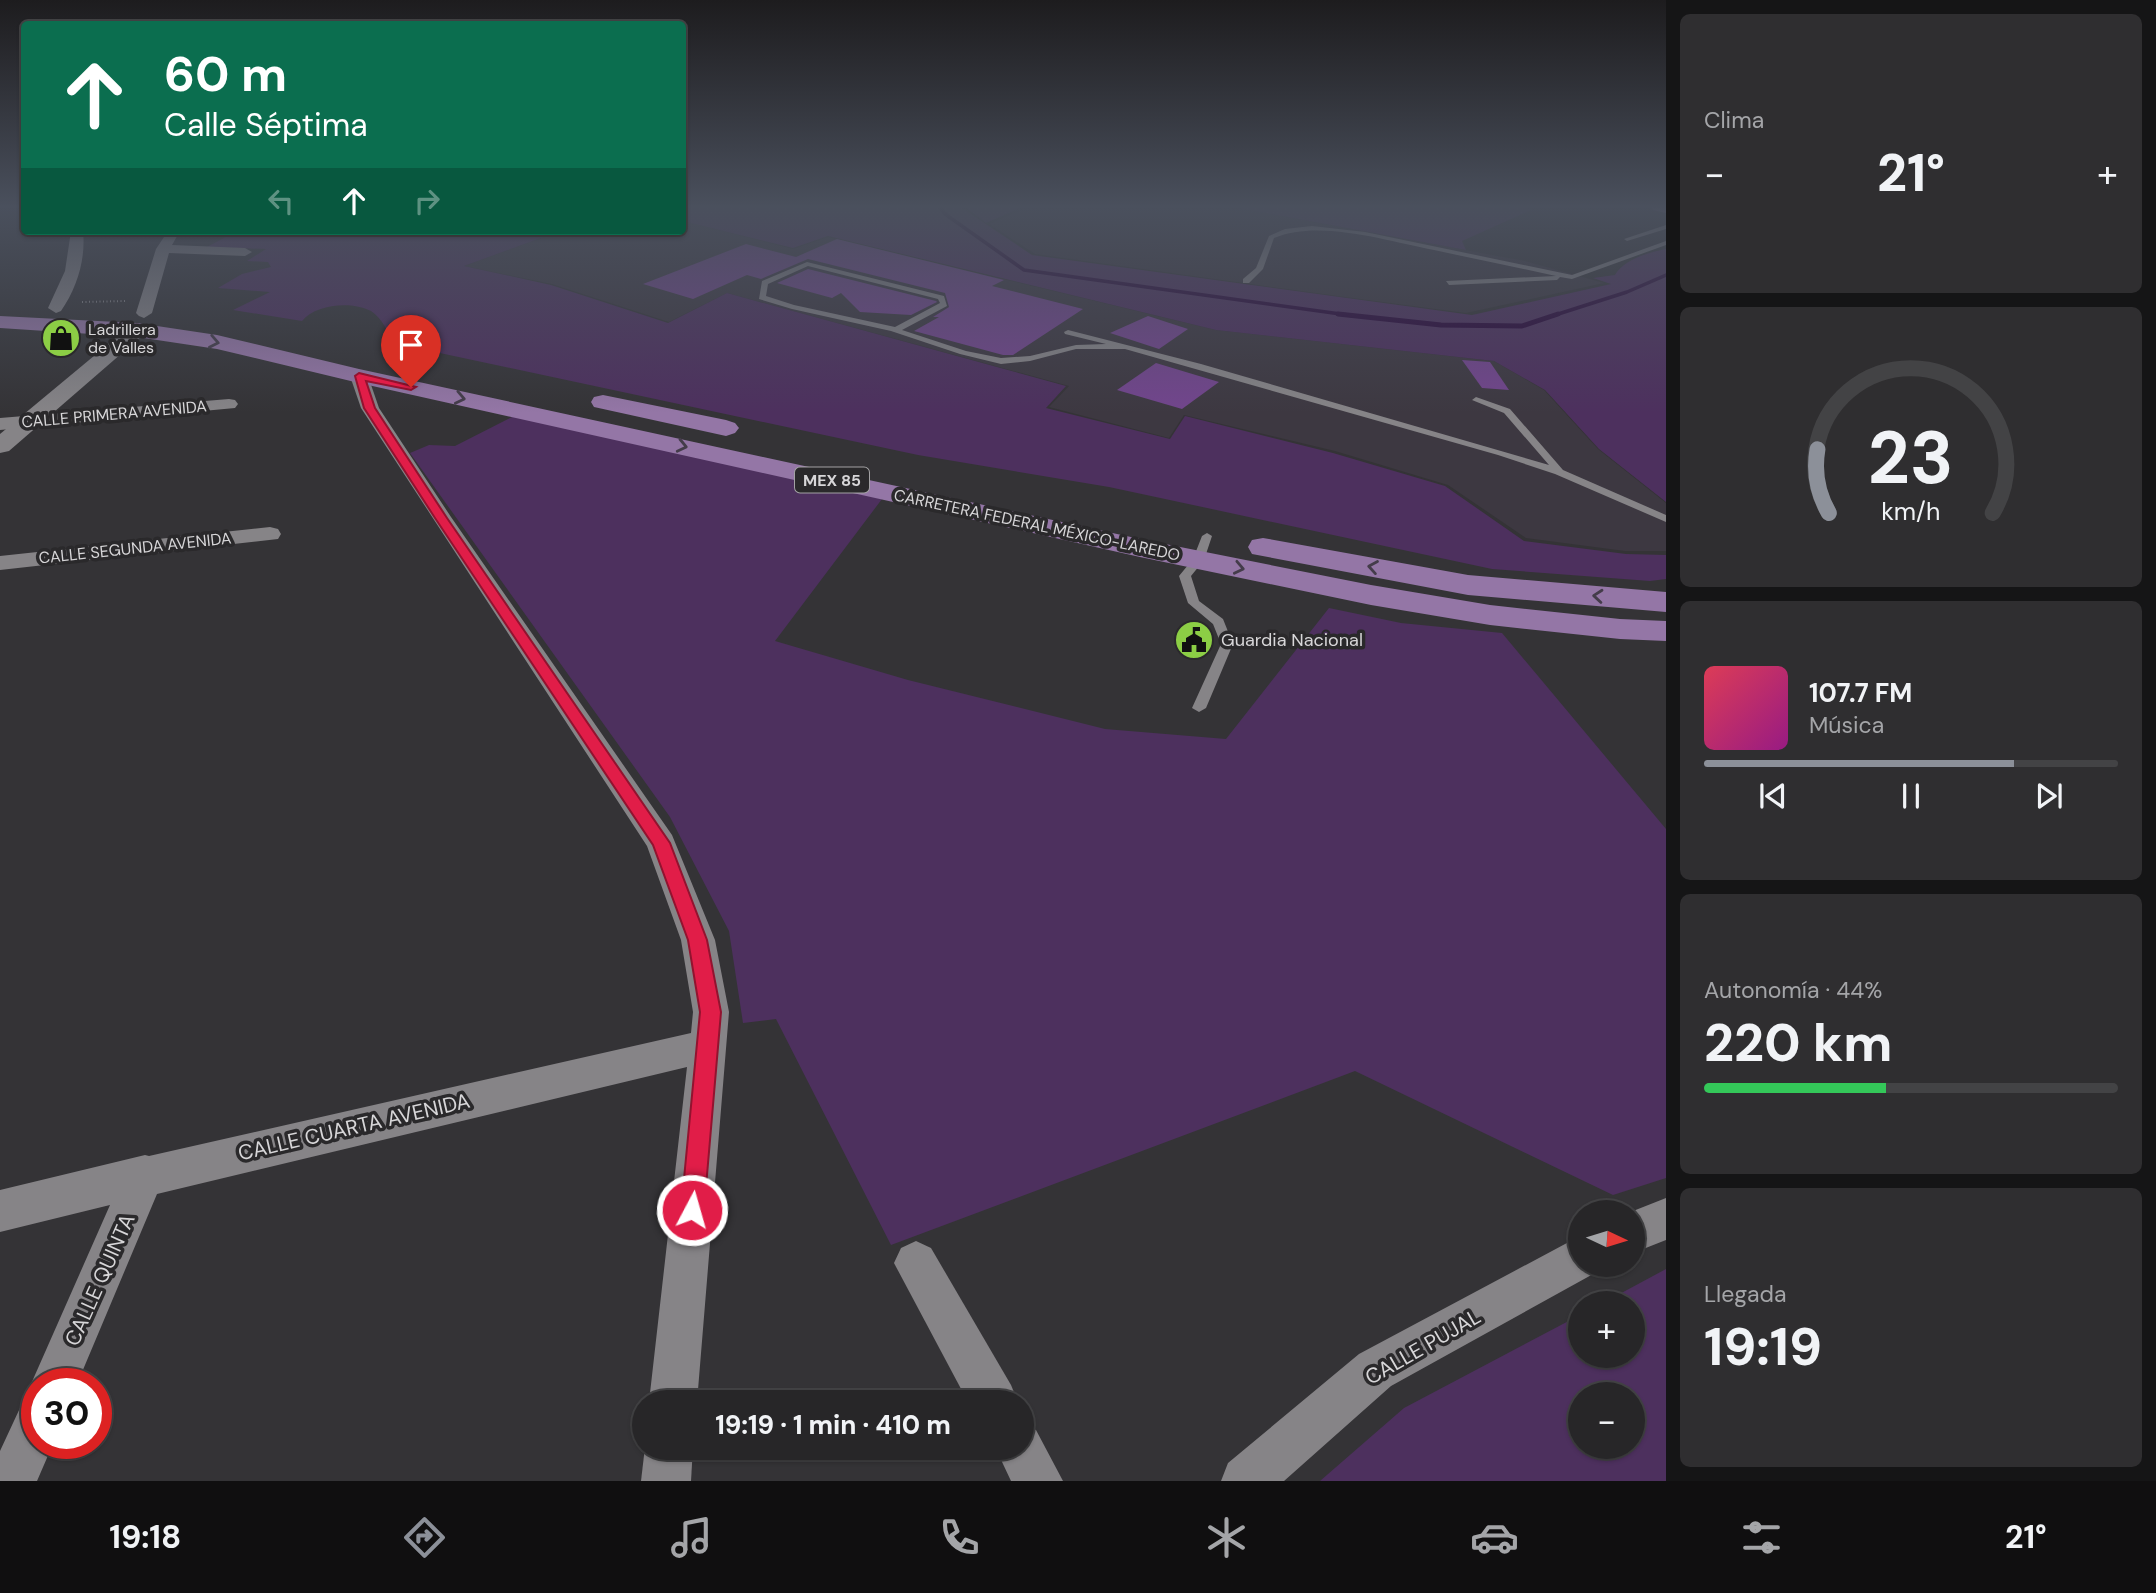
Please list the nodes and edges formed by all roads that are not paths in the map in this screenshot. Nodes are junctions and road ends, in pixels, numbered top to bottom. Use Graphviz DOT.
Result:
graph roads {
  1 [pos="70,275"];
  2 [pos="152,275"];
  3 [pos="782,275"];
  4 [pos="852,275"];
  5 [pos="1252,275"];
  6 [pos="1563,275"];
  7 [pos="1577,275"];
  8 [pos="1572,277"];
  9 [pos="1246,281"];
  10 [pos="1449,283"];
  11 [pos="66,305"];
  12 [pos="0,307"];
  13 [pos="136,315"];
  14 [pos="0,322"];
  15 [pos="896,330"];
  16 [pos="1068,332"];
  17 [pos="1125,347"];
  18 [pos="409,361"];
  19 [pos="364,364"];
  20 [pos="435,367"];
  21 [pos="580,397"];
  22 [pos="1476,400"];
  23 [pos="229,404"];
  24 [pos="31,421"];
  25 [pos="0,424"];
  26 [pos="750,434"];
  27 [pos="0,446"];
  28 [pos="1559,472"];
  29 [pos="1666,519"];
  30 [pos="270,534"];
  31 [pos="1196,542"];
  32 [pos="0,563"];
  33 [pos="1666,602"];
  34 [pos="1666,631"];
  35 [pos="1199,708"];
  36 [pos="709,1045"];
  37 [pos="145,1175"];
  38 [pos="0,1211"];
  39 [pos="1666,1219"];
  40 [pos="1645,1227"];
  41 [pos="916,1263"];
  42 [pos="1568,1265"];
  43 [pos="61,1368"];
  44 [pos="674,1390"];
  45 [pos="987,1390"];
  46 [pos="22,1459"];
  47 [pos="668,1460"];
  48 [pos="1026,1460"];
  49 [pos="12,1481"];
  50 [pos="666,1481"];
  51 [pos="1038,1481"];
  52 [pos="1246,1481"];
  1 -- 11 [label="street"];
  2 -- 13 [label="street"];
  3 -- 15 [label="lane"];
  4 -- 15 [label="lane"];
  5 -- 9 [label="lane"];
  6 -- 8 [label="lane"];
  7 -- 8 [label="lane"];
  8 -- 10 [label="lane"];
  11 -- 12 [label="main road, CARRETERA FEDERAL MÉXICO-LAREDO / MEX 85"];
  11 -- 13 [label="main road, CARRETERA FEDERAL MÉXICO-LAREDO / MEX 85"];
  13 -- 14 [label="main road, CARRETERA FEDERAL MÉXICO-LAREDO / MEX 85"];
  13 -- 19 [label="main road, CARRETERA FEDERAL MÉXICO-LAREDO / MEX 85"];
  13 -- 24 [label="street"];
  15 -- 17 [label="lane"];
  16 -- 17 [label="lane"];
  17 -- 28 [label="lane"];
  18 -- 20 [label="main road"];
  19 -- 31 [label="main road, CARRETERA FEDERAL MÉXICO-LAREDO / MEX 85, one-way"];
  19 -- 36 [label="street"];
  21 -- 26 [label="main road"];
  22 -- 28 [label="lane"];
  23 -- 24 [label="street, CALLE PRIMERA AVENIDA"];
  24 -- 25 [label="street, CALLE PRIMERA AVENIDA"];
  24 -- 27 [label="street"];
  28 -- 29 [label="lane"];
  30 -- 32 [label="street, CALLE SEGUNDA AVENIDA"];
  33 -- 31 [label="main road, CARRETERA FEDERAL MÉXICO-LAREDO / MEX 85, one-way"];
  31 -- 34 [label="main road, CARRETERA FEDERAL MÉXICO-LAREDO / MEX 85, one-way"];
  31 -- 35 [label="lane"];
  36 -- 37 [label="street, CALLE CUARTA AVENIDA"];
  36 -- 44 [label="street"];
  37 -- 38 [label="street, CALLE CUARTA AVENIDA"];
  37 -- 43 [label="street, CALLE QUINTA"];
  39 -- 40 [label="street"];
  41 -- 45 [label="street"];
  42 -- 52 [label="street, CALLE PUJAL"];
  46 -- 49 [label="street"];
  47 -- 50 [label="street"];
  48 -- 51 [label="street"];
}
